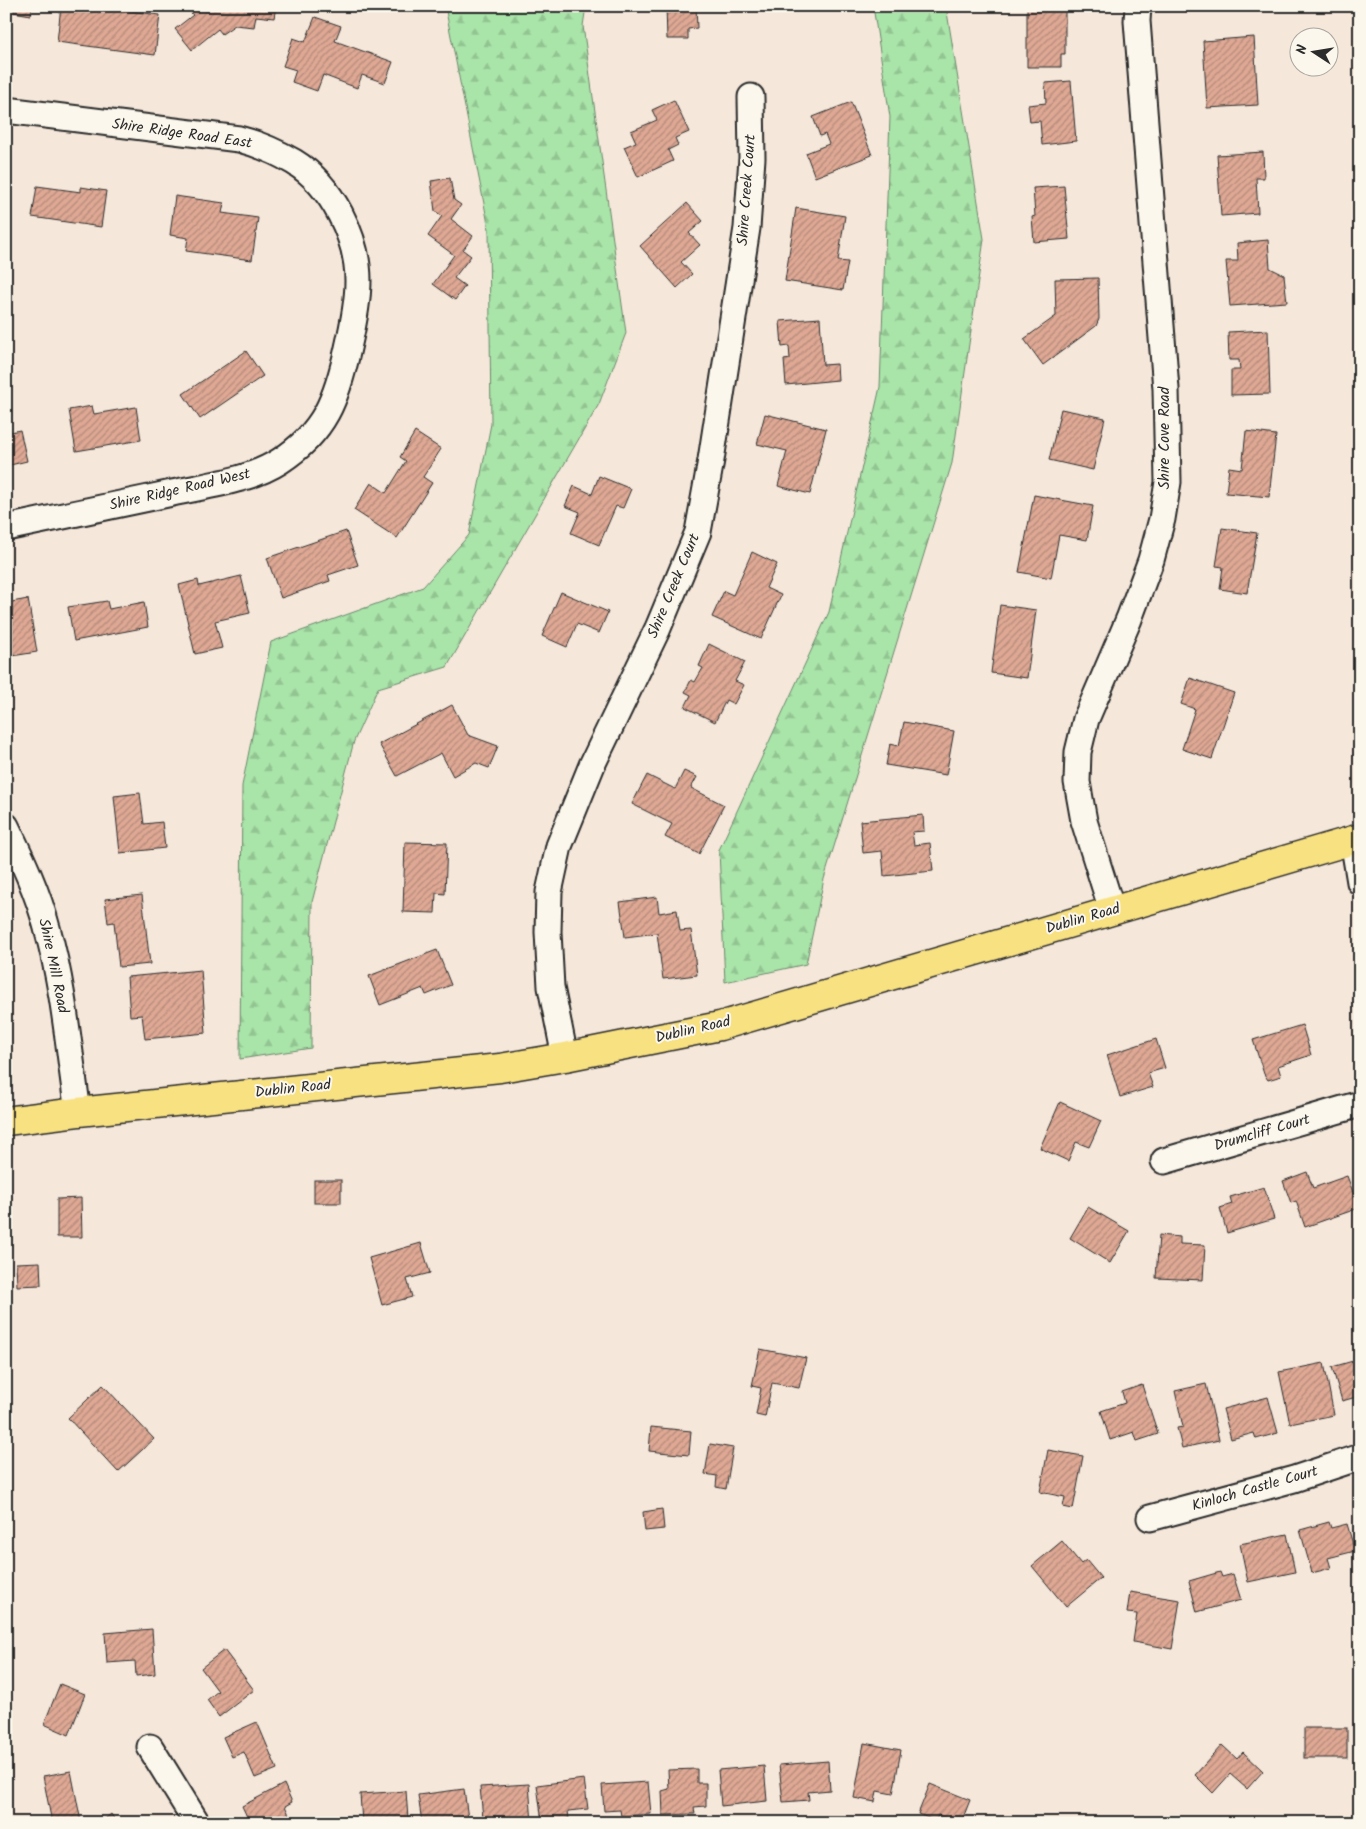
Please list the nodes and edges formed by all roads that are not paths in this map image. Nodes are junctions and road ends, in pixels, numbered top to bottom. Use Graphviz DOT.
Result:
graph roads {
  1 [pos="1138,6"];
  2 [pos="751,97"];
  3 [pos="6,110"];
  4 [pos="354,321"];
  5 [pos="6,528"];
  6 [pos="6,826"];
  7 [pos="1357,839"];
  8 [pos="1360,882"];
  9 [pos="1112,910"];
  10 [pos="566,1057"];
  11 [pos="1360,1104"];
  12 [pos="78,1112"];
  13 [pos="6,1121"];
  14 [pos="1164,1161"];
  15 [pos="1360,1457"];
  16 [pos="1150,1518"];
  17 [pos="150,1747"];
  18 [pos="197,1823"];
  1 -- 9 [label="street, Shire Cove Road"];
  2 -- 10 [label="street, Shire Creek Court"];
  3 -- 4 [label="street, Shire Ridge Road East"];
  4 -- 5 [label="street, Shire Ridge Road West"];
  6 -- 12 [label="street, Shire Mill Road"];
  7 -- 8 [label="street"];
  7 -- 9 [label="main road, Dublin Road"];
  9 -- 10 [label="main road, Dublin Road"];
  10 -- 12 [label="main road, Dublin Road"];
  11 -- 14 [label="street, Drumcliff Court"];
  12 -- 13 [label="main road, Dublin Road"];
  15 -- 16 [label="street, Kinloch Castle Court"];
  17 -- 18 [label="street"];
}
